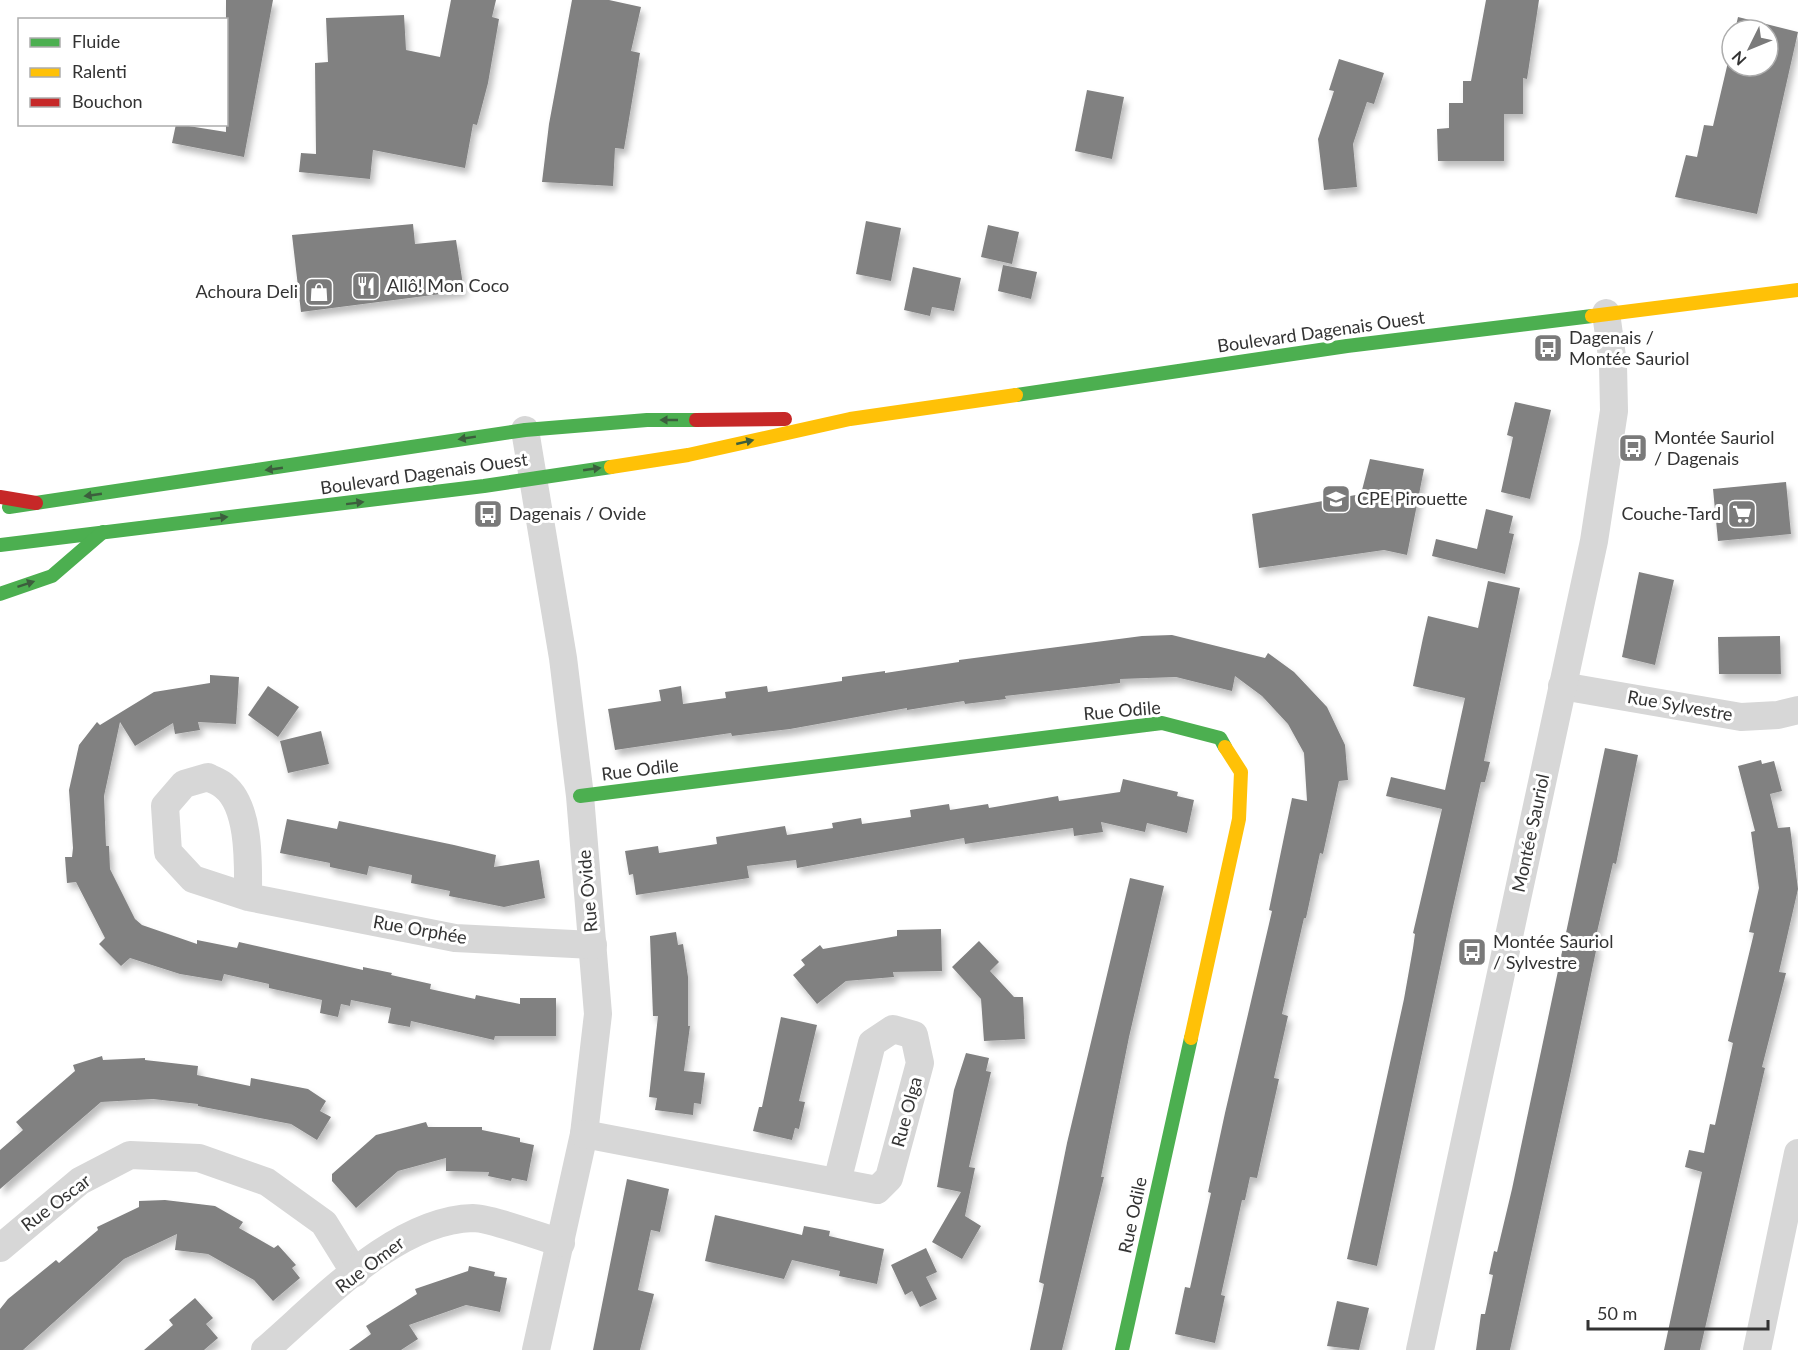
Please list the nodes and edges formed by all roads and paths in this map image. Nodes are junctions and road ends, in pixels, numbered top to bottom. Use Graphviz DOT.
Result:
graph roads {
  1 [pos="1798,290"];
  2 [pos="1606,313"];
  3 [pos="850,418"];
  4 [pos="525,430"];
  5 [pos="534,478"];
  6 [pos="0,496"];
  7 [pos="36,503"];
  8 [pos="0,508"];
  9 [pos="103,532"];
  10 [pos="0,545"];
  11 [pos="0,594"];
  12 [pos="1562,686"];
  13 [pos="1798,710"];
  14 [pos="580,796"];
  15 [pos="248,897"];
  16 [pos="593,945"];
  17 [pos="584,1134"];
  18 [pos="1798,1153"];
  19 [pos="837,1182"];
  20 [pos="561,1243"];
  21 [pos="0,1248"];
  22 [pos="355,1273"];
  23 [pos="265,1350"];
  24 [pos="536,1350"];
  25 [pos="1122,1350"];
  26 [pos="1420,1350"];
  27 [pos="1757,1350"];
  1 -- 2 [label="main road, Boulevard Dagenais Ouest"];
  2 -- 3 [label="main road, Boulevard Dagenais Ouest"];
  2 -- 12 [label="street, Montée Sauriol"];
  3 -- 4 [label="main road, Boulevard Dagenais Ouest, one-way"];
  5 -- 3 [label="main road, Boulevard Dagenais Ouest, one-way"];
  4 -- 5 [label="street, Rue Ovide"];
  4 -- 7 [label="main road, Boulevard Dagenais Ouest, one-way"];
  9 -- 5 [label="main road, Boulevard Dagenais Ouest, one-way"];
  5 -- 14 [label="street, Rue Ovide"];
  6 -- 7 [label="main road"];
  7 -- 8 [label="main road, Boulevard Dagenais Ouest"];
  9 -- 10 [label="main road, Boulevard Dagenais Ouest"];
  11 -- 9 [label="main road, one-way"];
  12 -- 13 [label="street, Rue Sylvestre"];
  12 -- 26 [label="street, Montée Sauriol"];
  14 -- 16 [label="street, Rue Ovide"];
  14 -- 25 [label="main road, Rue Odile"];
  15 -- 16 [label="street, Rue Orphée"];
  16 -- 17 [label="street, Rue Ovide"];
  17 -- 19 [label="street, Rue Olga"];
  17 -- 20 [label="street, Rue Ovide"];
  18 -- 27 [label="street"];
  19 -- 19 [label="street, Rue Olga"];
  20 -- 22 [label="street, Rue Omer"];
  20 -- 24 [label="street, Rue Ovide"];
  21 -- 22 [label="street, Rue Oscar"];
  22 -- 23 [label="street, Rue Omer"];
}
